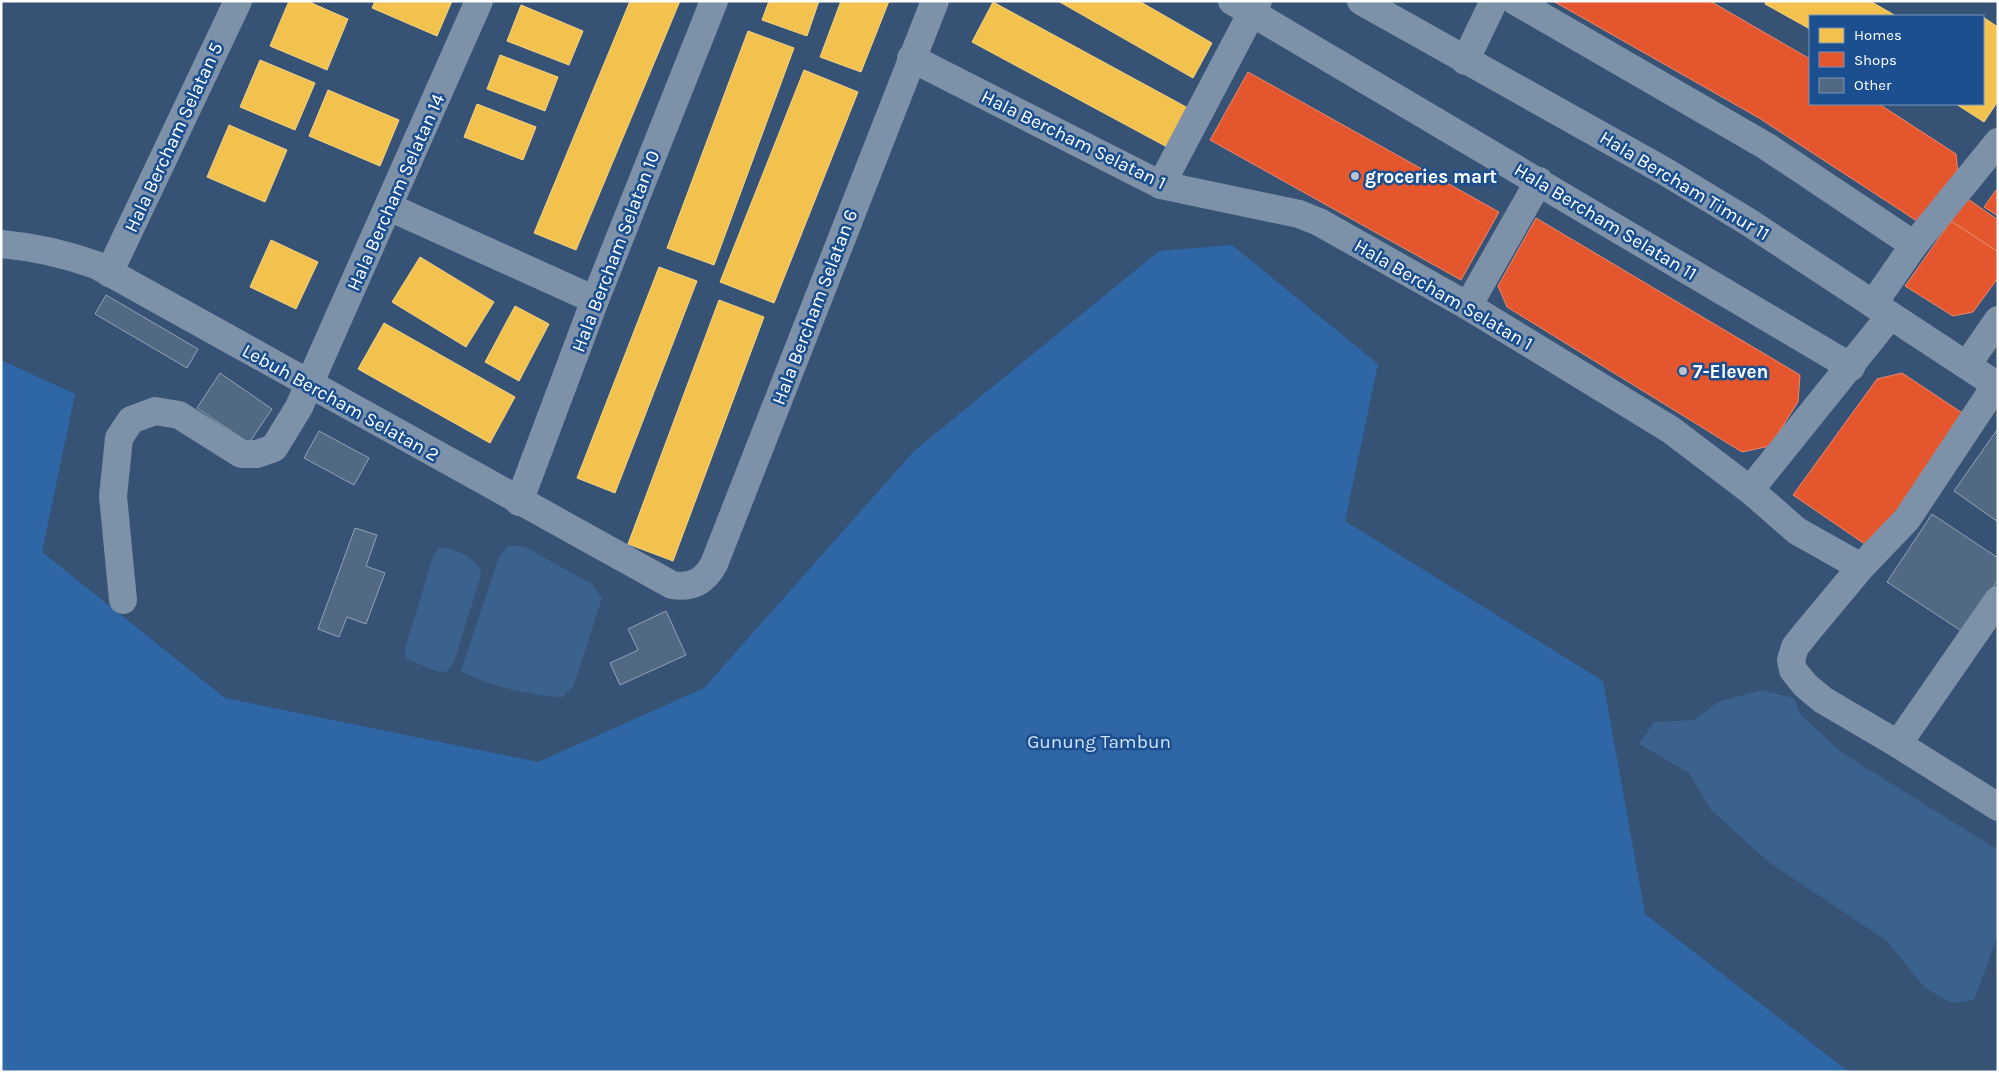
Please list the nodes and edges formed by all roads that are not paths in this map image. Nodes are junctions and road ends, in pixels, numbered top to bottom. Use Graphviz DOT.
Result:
graph roads {
  1 [pos="238,1"];
  2 [pos="479,1"];
  3 [pos="714,1"];
  4 [pos="934,1"];
  5 [pos="1361,1"];
  6 [pos="1494,1"];
  7 [pos="1516,1"];
  8 [pos="1247,5"];
  9 [pos="911,58"];
  10 [pos="1465,61"];
  11 [pos="1998,142"];
  12 [pos="1539,181"];
  13 [pos="1161,185"];
  14 [pos="389,208"];
  15 [pos="1,244"];
  16 [pos="1914,245"];
  17 [pos="109,273"];
  18 [pos="595,300"];
  19 [pos="1468,306"];
  20 [pos="1882,310"];
  21 [pos="1998,320"];
  22 [pos="1967,365"];
  23 [pos="1851,366"];
  24 [pos="309,383"];
  25 [pos="1997,386"];
  26 [pos="1750,490"];
  27 [pos="519,502"];
  28 [pos="1861,567"];
  29 [pos="672,585"];
  30 [pos="123,600"];
  31 [pos="1998,600"];
  32 [pos="1898,744"];
  33 [pos="1998,807"];
  1 -- 17 [label="street, Hala Bercham Selatan 5"];
  2 -- 14 [label="street, Hala Bercham Selatan 14"];
  3 -- 18 [label="street, Hala Bercham Selatan 10"];
  4 -- 9 [label="street, Hala Bercham Selatan 6"];
  5 -- 10 [label="street, Hala Bercham Timur 11"];
  6 -- 10 [label="street"];
  7 -- 16 [label="street"];
  8 -- 12 [label="street, Hala Bercham Selatan 11"];
  8 -- 13 [label="street"];
  9 -- 13 [label="street, Hala Bercham Selatan 1"];
  9 -- 29 [label="street, Hala Bercham Selatan 6"];
  10 -- 20 [label="street, Hala Bercham Timur 11"];
  11 -- 16 [label="street"];
  12 -- 19 [label="street"];
  12 -- 23 [label="street, Hala Bercham Selatan 11"];
  13 -- 19 [label="street, Hala Bercham Selatan 1"];
  14 -- 18 [label="street"];
  14 -- 24 [label="street, Hala Bercham Selatan 14"];
  15 -- 17 [label="street, Lebuh Bercham Selatan 2"];
  16 -- 20 [label="street"];
  17 -- 24 [label="street, Lebuh Bercham Selatan 2"];
  18 -- 27 [label="street, Hala Bercham Selatan 10"];
  19 -- 26 [label="street, Hala Bercham Selatan 1"];
  20 -- 22 [label="street, Hala Bercham Timur 11"];
  20 -- 23 [label="street"];
  21 -- 22 [label="street"];
  22 -- 25 [label="street, Hala Bercham Timur 11"];
  23 -- 26 [label="street"];
  24 -- 27 [label="street, Lebuh Bercham Selatan 2"];
  24 -- 30 [label="street, Hala Bercham Selatan 14"];
  25 -- 28 [label="street"];
  26 -- 28 [label="street, Hala Bercham Selatan 1"];
  27 -- 29 [label="street, Lebuh Bercham Selatan 2"];
  28 -- 32 [label="street"];
  31 -- 32 [label="street"];
  32 -- 33 [label="street"];
}
